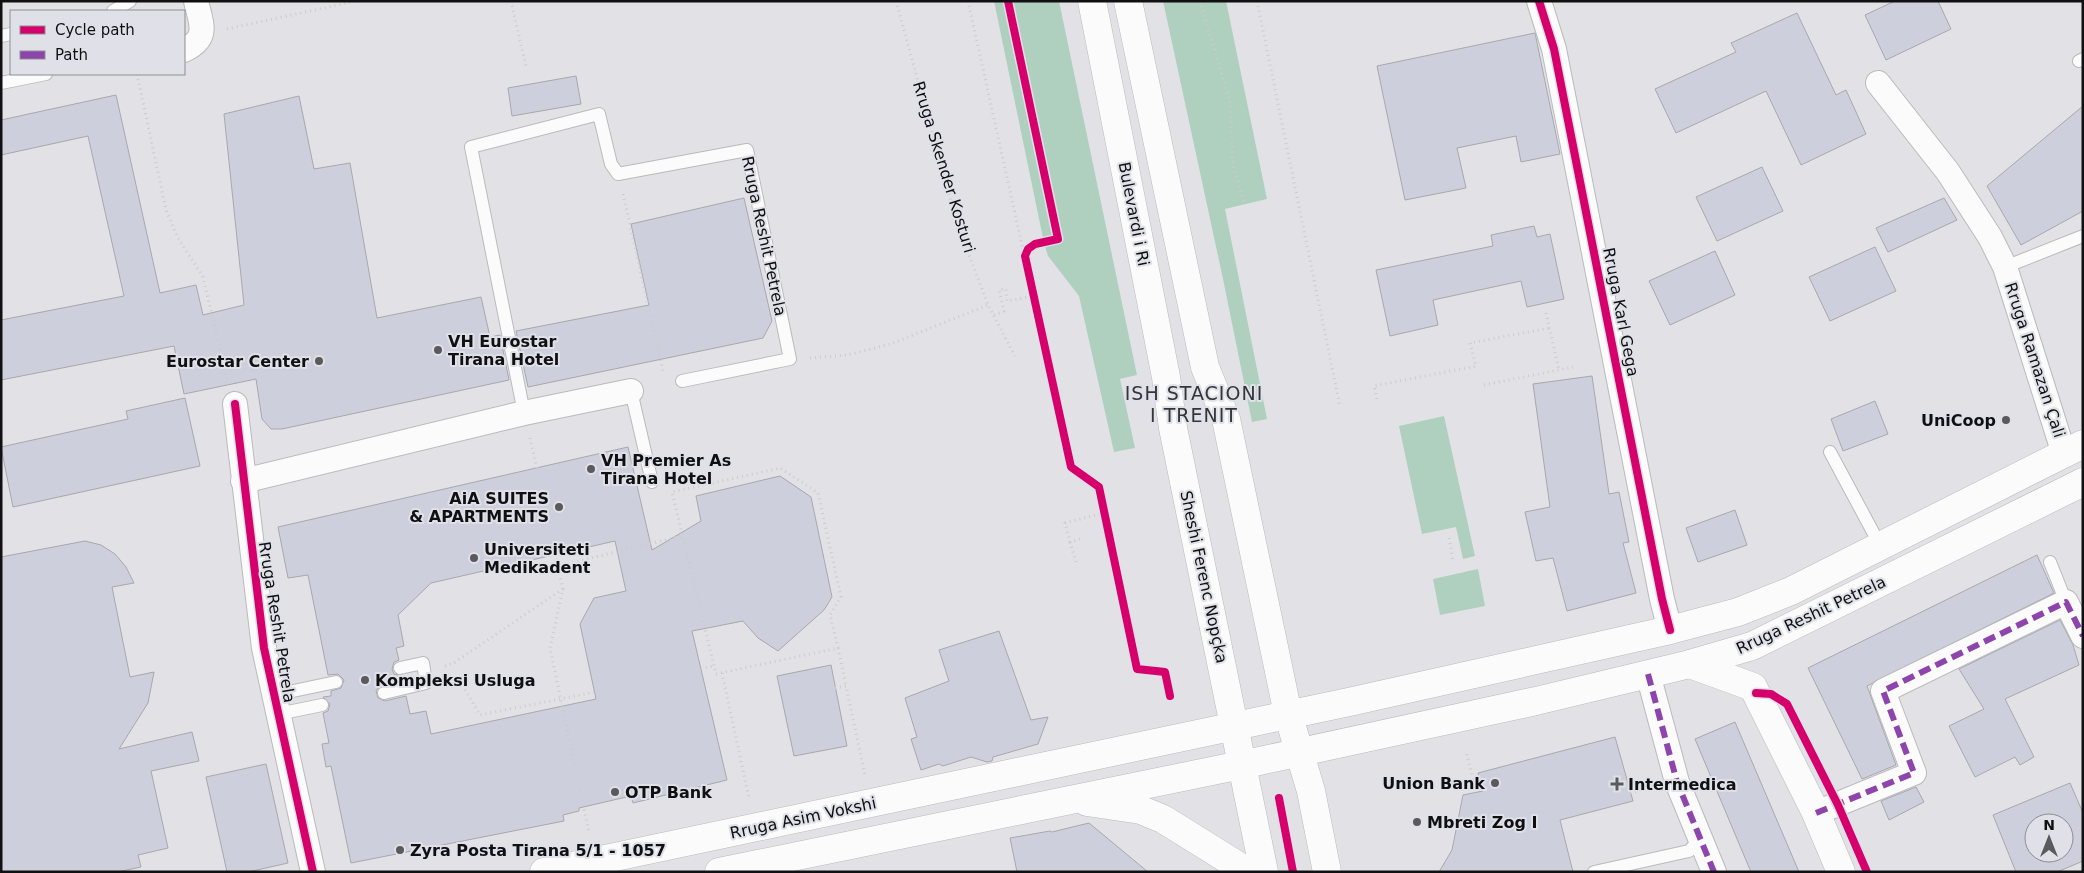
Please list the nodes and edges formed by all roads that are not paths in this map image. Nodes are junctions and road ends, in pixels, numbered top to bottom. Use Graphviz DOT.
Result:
graph roads {
  1 [pos="130,1"];
  2 [pos="196,1"];
  3 [pos="1092,1"];
  4 [pos="1128,1"];
  5 [pos="1539,1"];
  6 [pos="115,10"];
  7 [pos="185,49"];
  8 [pos="42,75"];
  9 [pos="1878,83"];
  10 [pos="1,84"];
  11 [pos="2083,236"];
  12 [pos="2005,267"];
  13 [pos="682,381"];
  14 [pos="631,392"];
  15 [pos="235,404"];
  16 [pos="524,413"];
  17 [pos="1173,428"];
  18 [pos="2073,449"];
  19 [pos="1830,452"];
  20 [pos="243,481"];
  21 [pos="652,482"];
  22 [pos="2083,482"];
  23 [pos="1881,547"];
  24 [pos="2050,562"];
  25 [pos="2066,602"];
  26 [pos="1670,630"];
  27 [pos="2083,636"];
  28 [pos="1690,664"];
  29 [pos="400,668"];
  30 [pos="1648,674"];
  31 [pos="336,682"];
  32 [pos="384,693"];
  33 [pos="276,705"];
  34 [pos="322,705"];
  35 [pos="1288,714"];
  36 [pos="1234,726"];
  37 [pos="1299,752"];
  38 [pos="1241,765"];
  39 [pos="1068,799"];
  40 [pos="1816,813"];
  41 [pos="1700,838"];
  42 [pos="313,872"];
  43 [pos="544,872"];
  44 [pos="719,872"];
  45 [pos="1248,872"];
  46 [pos="1264,872"];
  47 [pos="1327,872"];
  48 [pos="1594,872"];
  49 [pos="1714,872"];
  50 [pos="1841,872"];
  1 -- 6 [label="lane"];
  2 -- 7 [label="street"];
  3 -- 17 [label="main road, Bulevardi i Ri"];
  4 -- 35 [label="main road"];
  5 -- 26 [label="street, Rruga Karl Gega"];
  8 -- 10 [label="lane"];
  9 -- 12 [label="street, Rruga Ramazan Çali"];
  11 -- 12 [label="lane, Rruga Ramazan Çali"];
  12 -- 18 [label="street, Rruga Ramazan Çali"];
  13 -- 16 [label="lane, Rruga Reshit Petrela"];
  14 -- 16 [label="street"];
  14 -- 21 [label="lane"];
  15 -- 20 [label="street, Rruga Reshit Petrela"];
  16 -- 20 [label="street"];
  17 -- 36 [label="main road, Sheshi Ferenc Nopçka"];
  18 -- 23 [label="main road, Rruga Reshit Petrela"];
  19 -- 23 [label="lane"];
  20 -- 33 [label="street, Rruga Reshit Petrela"];
  22 -- 28 [label="main road, Rruga Reshit Petrela"];
  23 -- 26 [label="main road, Rruga Reshit Petrela"];
  24 -- 25 [label="lane"];
  25 -- 27 [label="street"];
  25 -- 40 [label="street"];
  26 -- 28 [label="main road"];
  26 -- 35 [label="main road, Rruga Reshit Petrela"];
  28 -- 30 [label="main road, Rruga Reshit Petrela"];
  28 -- 40 [label="main road"];
  29 -- 32 [label="lane"];
  30 -- 37 [label="main road, Rruga Reshit Petrela"];
  30 -- 41 [label="street"];
  31 -- 33 [label="lane"];
  33 -- 34 [label="lane"];
  33 -- 42 [label="street, Rruga Reshit Petrela"];
  35 -- 36 [label="main road"];
  35 -- 37 [label="main road"];
  36 -- 38 [label="main road, Sheshi Ferenc Nopçka"];
  36 -- 43 [label="main road, Rruga Asim Vokshi"];
  37 -- 38 [label="main road"];
  37 -- 47 [label="main road"];
  38 -- 39 [label="main road"];
  38 -- 46 [label="main road, Sheshi Ferenc Nopçka"];
  39 -- 44 [label="main road"];
  39 -- 45 [label="main road"];
  40 -- 50 [label="main road"];
  41 -- 48 [label="lane"];
  41 -- 49 [label="street"];
}
